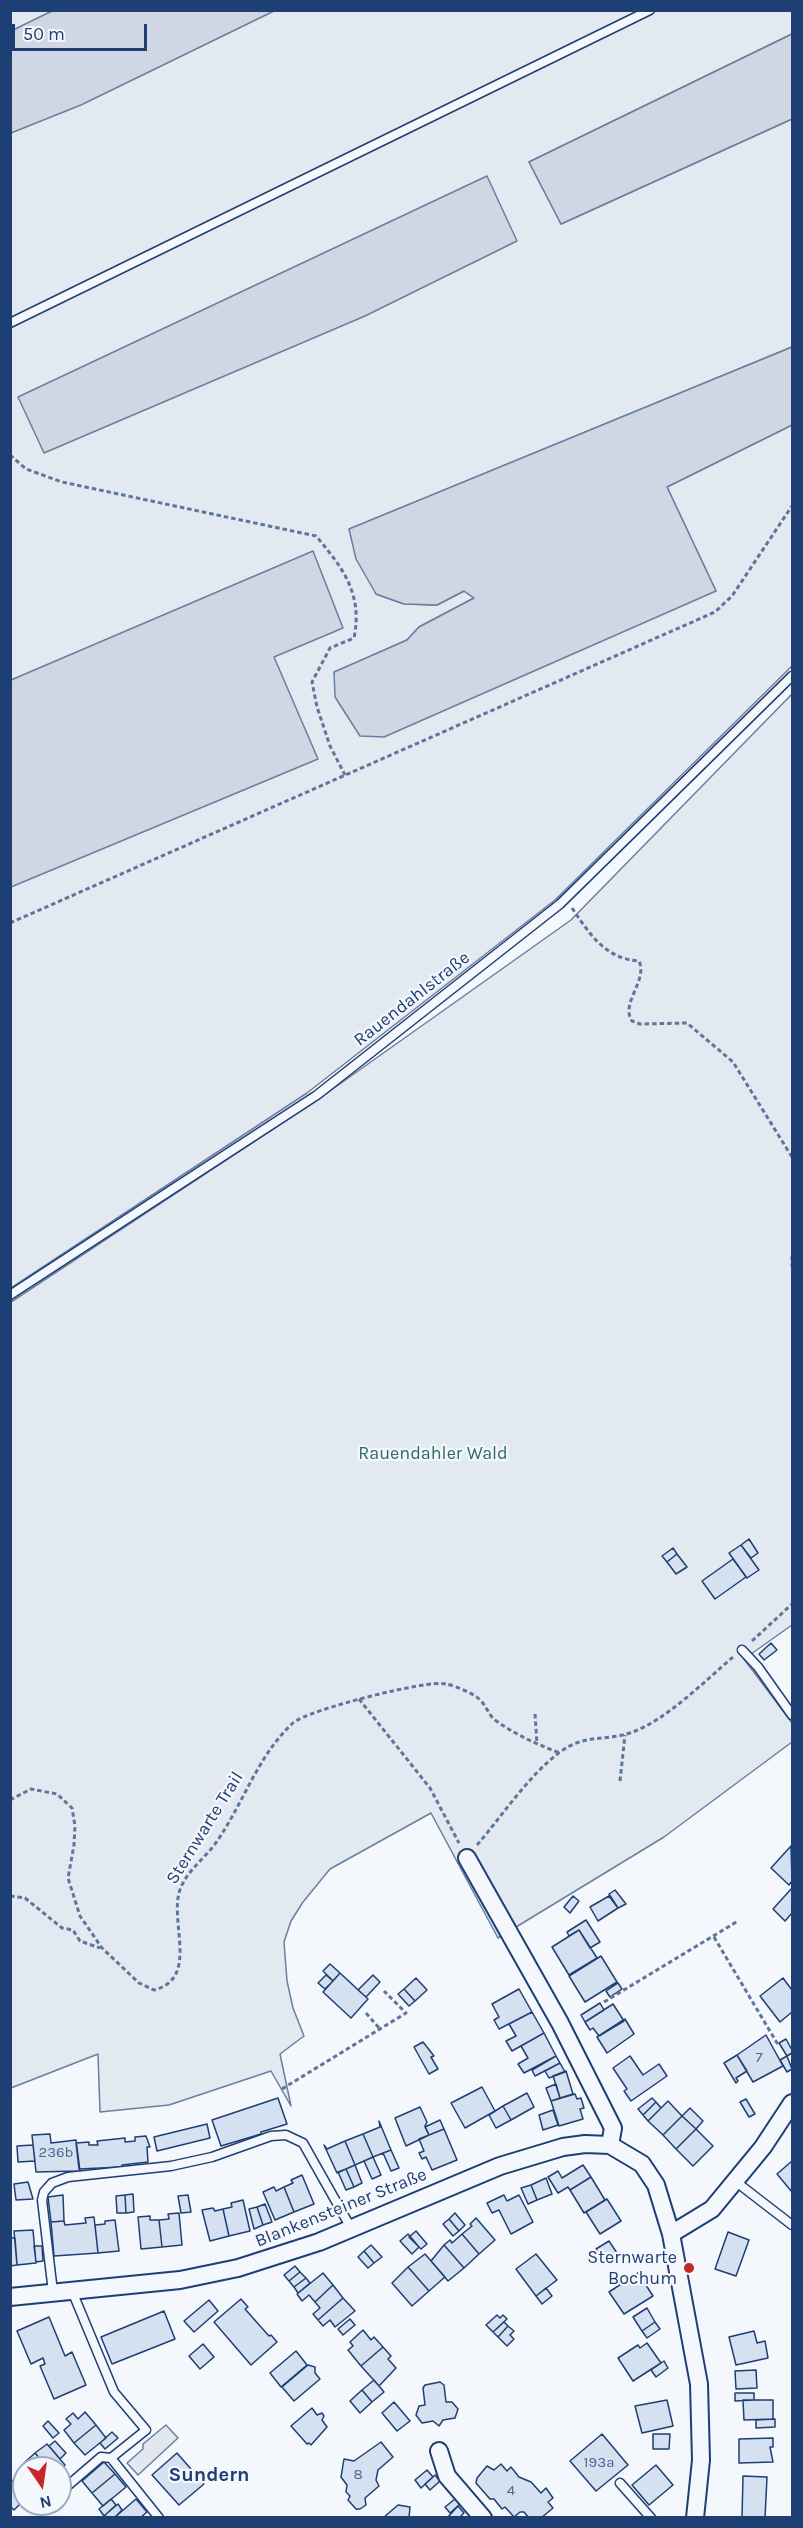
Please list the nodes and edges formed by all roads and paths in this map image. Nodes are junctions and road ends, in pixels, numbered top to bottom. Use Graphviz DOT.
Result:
graph roads {
  1 [pos="650,10"];
  2 [pos="10,323"];
  3 [pos="10,456"];
  4 [pos="10,463"];
  5 [pos="792,506"];
  6 [pos="792,676"];
  7 [pos="345,775"];
  8 [pos="566,898"];
  9 [pos="10,923"];
  10 [pos="792,1157"];
  11 [pos="792,1256"];
  12 [pos="792,1267"];
  13 [pos="10,1295"];
  14 [pos="792,1604"];
  15 [pos="742,1650"];
  16 [pos="359,1699"];
  17 [pos="535,1714"];
  18 [pos="792,1715"];
  19 [pos="625,1734"];
  20 [pos="537,1744"];
  21 [pos="560,1752"];
  22 [pos="620,1781"];
  23 [pos="10,1800"];
  24 [pos="467,1858"];
  25 [pos="10,1896"];
  26 [pos="738,1921"];
  27 [pos="714,1937"];
  28 [pos="102,1948"];
  29 [pos="384,1992"];
  30 [pos="604,2002"];
  31 [pos="366,2013"];
  32 [pos="380,2029"];
  33 [pos="775,2045"];
  34 [pos="282,2089"];
  35 [pos="792,2103"];
  36 [pos="610,2145"];
  37 [pos="735,2181"];
  38 [pos="792,2225"];
  39 [pos="351,2228"];
  40 [pos="671,2234"];
  41 [pos="72,2291"];
  42 [pos="53,2292"];
  43 [pos="10,2297"];
  44 [pos="439,2451"];
  45 [pos="111,2458"];
  46 [pos="72,2482"];
  47 [pos="620,2483"];
  48 [pos="159,2517"];
  49 [pos="483,2517"];
  50 [pos="651,2517"];
  51 [pos="695,2517"];
  1 -- 2 [label="lane"];
  3 -- 4 [label="path"];
  3 -- 7 [label="path"];
  5 -- 7 [label="path"];
  6 -- 8 [label="lane, Rauendahlstraße"];
  7 -- 9 [label="path"];
  8 -- 10 [label="path"];
  8 -- 13 [label="lane, Rauendahlstraße"];
  11 -- 12 [label="path"];
  14 -- 15 [label="path"];
  15 -- 18 [label="lane"];
  15 -- 19 [label="path"];
  16 -- 20 [label="path, Sternwarte Trail"];
  16 -- 24 [label="path"];
  16 -- 28 [label="path, Sternwarte Trail"];
  17 -- 20 [label="path"];
  19 -- 21 [label="path"];
  19 -- 22 [label="path"];
  20 -- 21 [label="path, Sternwarte Trail"];
  21 -- 24 [label="path"];
  23 -- 28 [label="path, Sternwarte Trail"];
  24 -- 36 [label="street"];
  25 -- 28 [label="path"];
  26 -- 27 [label="path"];
  27 -- 30 [label="path"];
  27 -- 33 [label="path"];
  29 -- 32 [label="path"];
  31 -- 32 [label="path"];
  32 -- 34 [label="path"];
  35 -- 37 [label="street"];
  36 -- 39 [label="street, Blankensteiner Straße"];
  36 -- 40 [label="street"];
  37 -- 38 [label="lane"];
  37 -- 40 [label="street"];
  39 -- 41 [label="street, Blankensteiner Straße"];
  39 -- 42 [label="lane"];
  40 -- 51 [label="street"];
  41 -- 42 [label="street, Blankensteiner Straße"];
  41 -- 45 [label="lane"];
  42 -- 43 [label="street, Blankensteiner Straße"];
  44 -- 49 [label="street"];
  45 -- 46 [label="lane"];
  45 -- 48 [label="lane"];
  47 -- 50 [label="lane"];
}
